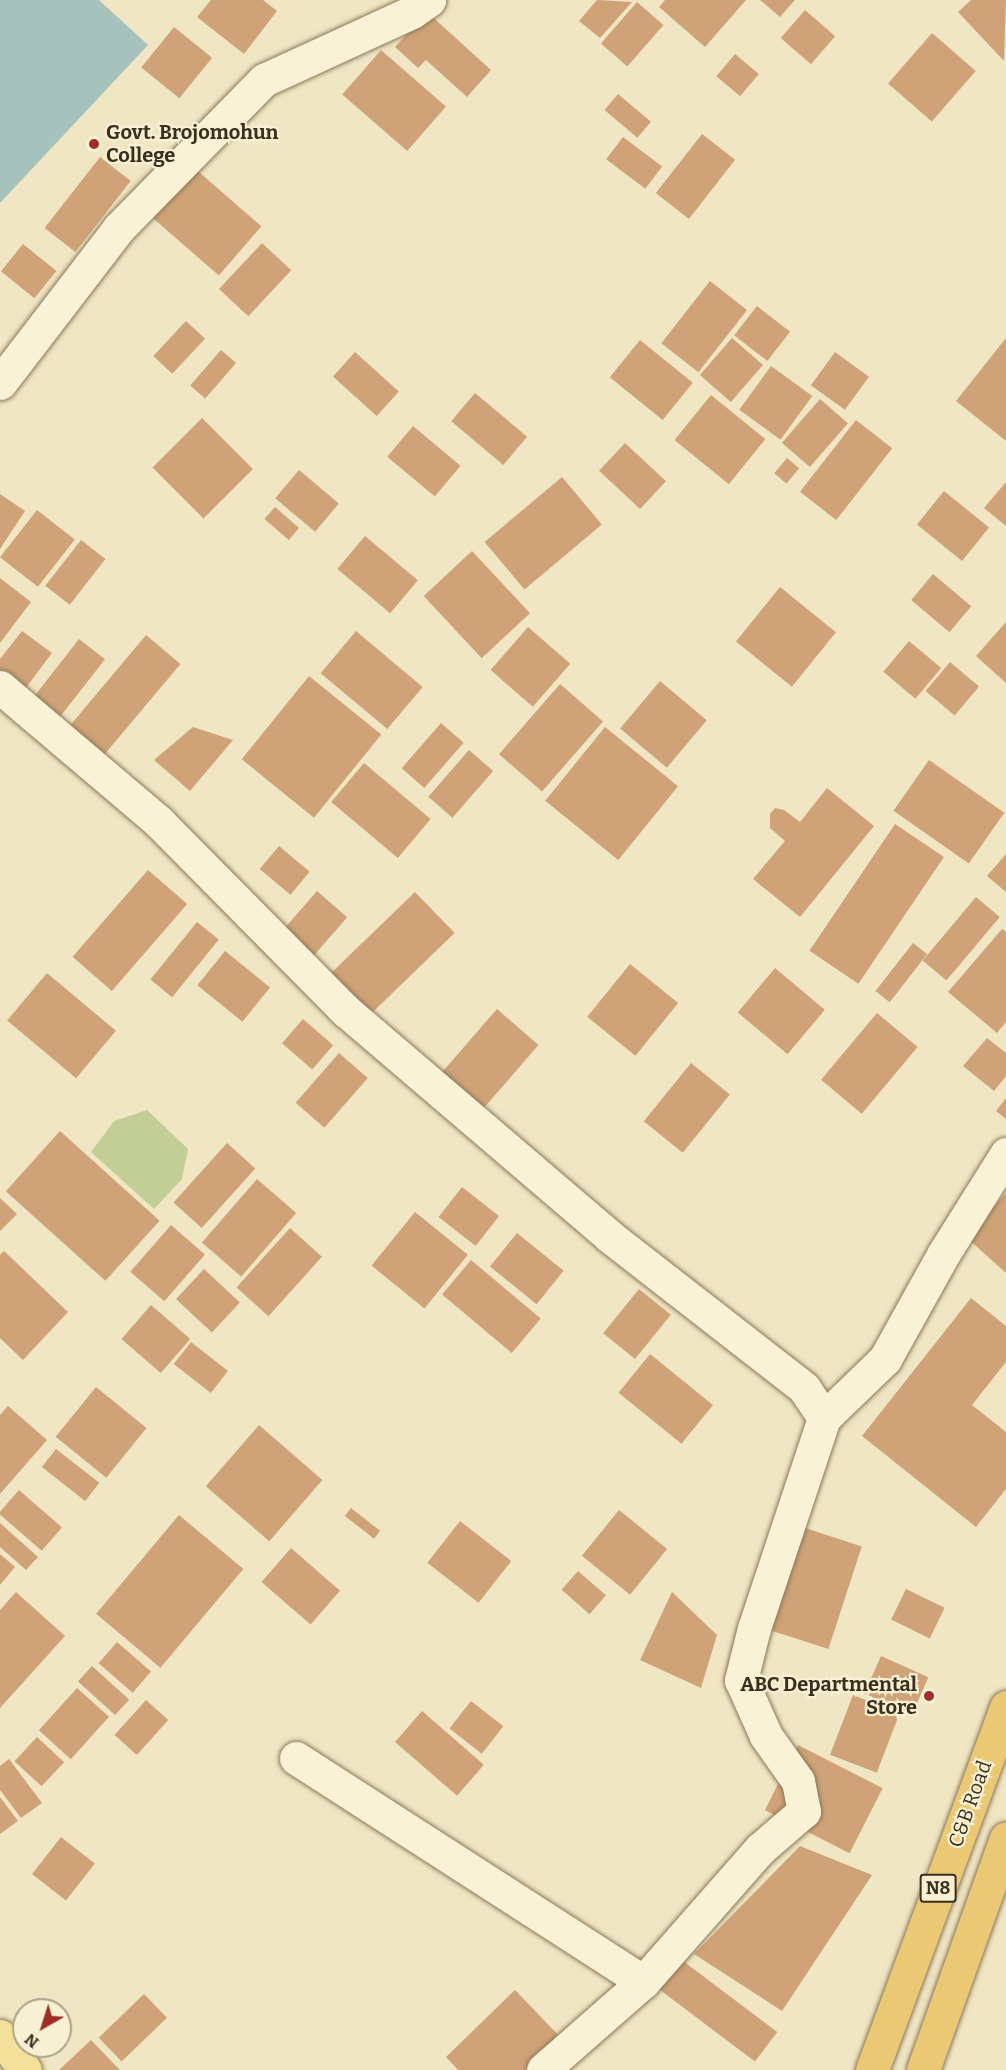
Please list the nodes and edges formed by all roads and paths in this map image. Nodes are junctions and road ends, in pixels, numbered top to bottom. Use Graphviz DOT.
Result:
graph roads {
  1 [pos="429,0"];
  2 [pos="0,383"];
  3 [pos="0,687"];
  4 [pos="1006,1154"];
  5 [pos="824,1418"];
  6 [pos="1006,1707"];
  7 [pos="296,1758"];
  8 [pos="1006,1838"];
  9 [pos="643,1982"];
  10 [pos="0,2036"];
  11 [pos="25,2070"];
  12 [pos="543,2070"];
  13 [pos="872,2070"];
  14 [pos="923,2070"];
  1 -- 2 [label="street"];
  3 -- 5 [label="street"];
  4 -- 5 [label="street"];
  5 -- 9 [label="street"];
  6 -- 13 [label="highway, C&B Road / N8"];
  7 -- 9 [label="street"];
  8 -- 14 [label="highway, N8"];
  9 -- 12 [label="street"];
  10 -- 11 [label="main road"];
}
